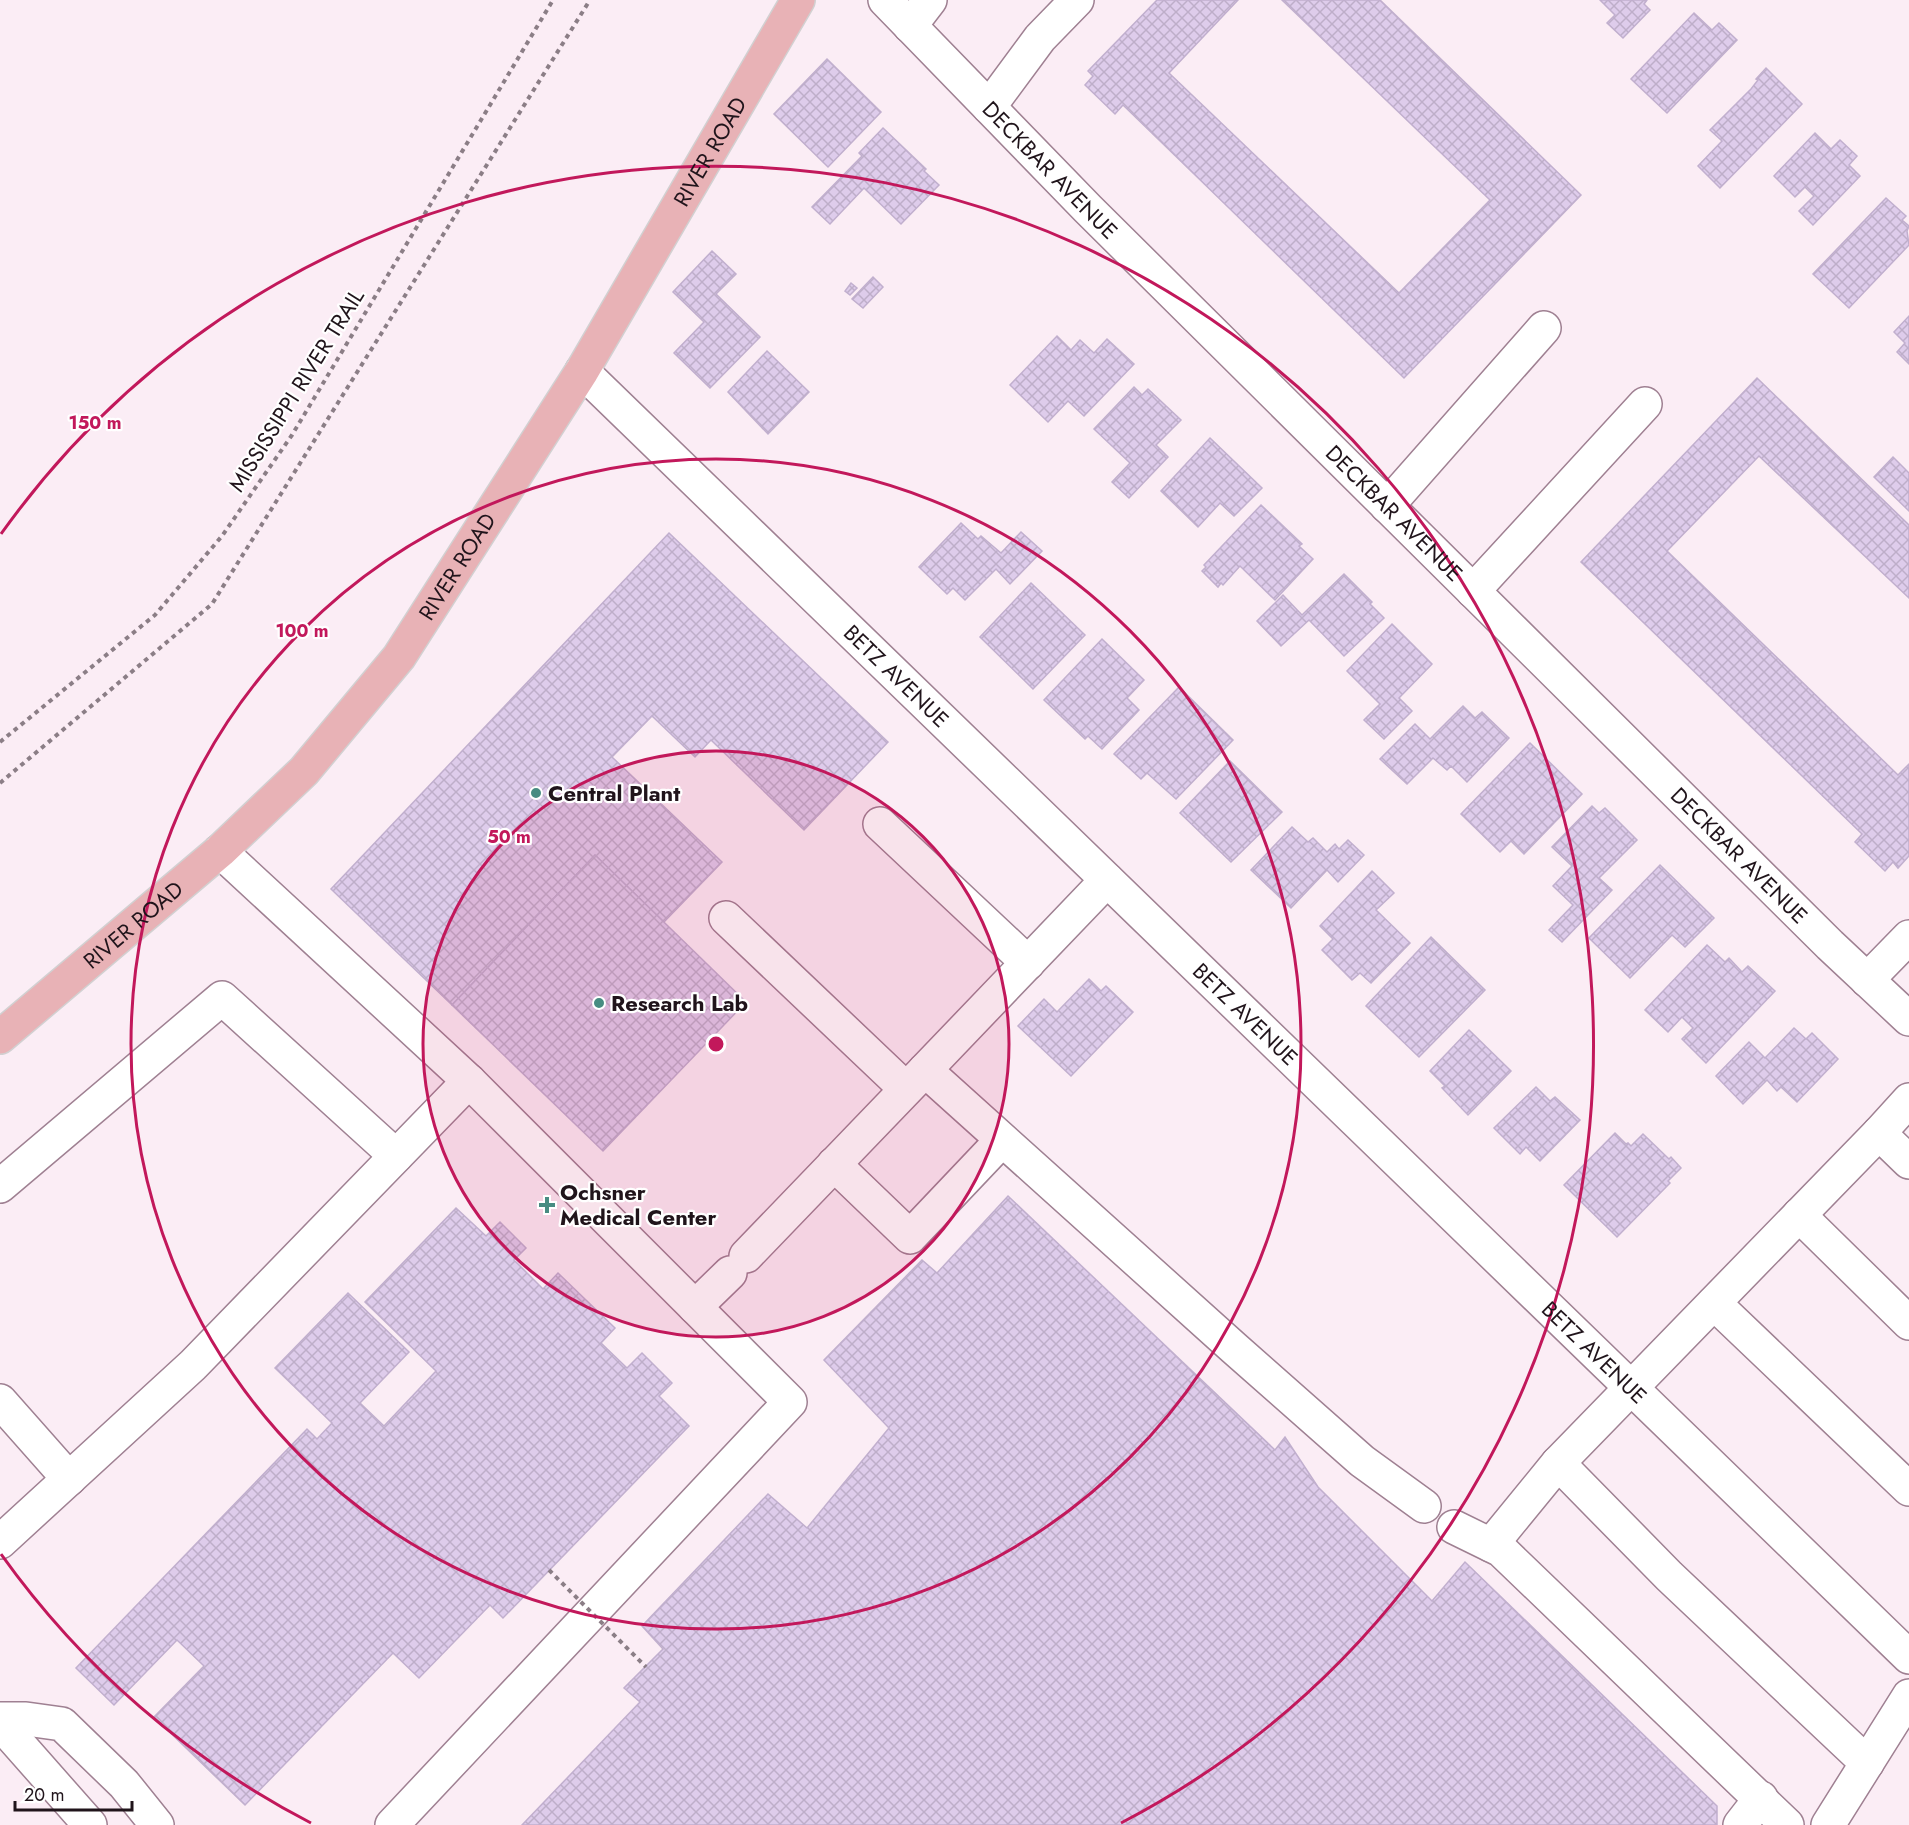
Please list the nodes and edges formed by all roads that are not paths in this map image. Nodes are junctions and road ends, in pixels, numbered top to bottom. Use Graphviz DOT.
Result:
graph roads {
  1 [pos="798,0"];
  2 [pos="885,0"];
  3 [pos="930,0"];
  4 [pos="1077,0"];
  5 [pos="910,26"];
  6 [pos="989,107"];
  7 [pos="1544,328"];
  8 [pos="582,371"];
  9 [pos="1645,404"];
  10 [pos="1387,506"];
  11 [pos="1473,591"];
  12 [pos="880,824"];
  13 [pos="220,851"];
  14 [pos="1107,880"];
  15 [pos="726,918"];
  16 [pos="1909,937"];
  17 [pos="1028,963"];
  18 [pos="1866,980"];
  19 [pos="1909,1019"];
  20 [pos="0,1036"];
  21 [pos="916,1079"];
  22 [pos="469,1081"];
  23 [pos="1909,1100"];
  24 [pos="1879,1133"];
  25 [pos="1002,1140"];
  26 [pos="396,1156"];
  27 [pos="1909,1162"];
  28 [pos="834,1164"];
  29 [pos="0,1186"];
  30 [pos="1799,1215"];
  31 [pos="1714,1303"];
  32 [pos="695,1307"];
  33 [pos="1909,1323"];
  34 [pos="1632,1388"];
  35 [pos="0,1401"];
  36 [pos="1558,1463"];
  37 [pos="69,1479"];
  38 [pos="1909,1489"];
  39 [pos="1424,1506"];
  40 [pos="1454,1527"];
  41 [pos="0,1542"];
  42 [pos="1491,1545"];
  43 [pos="1909,1657"];
  44 [pos="1909,1696"];
  45 [pos="0,1721"];
  46 [pos="1867,1763"];
  47 [pos="1761,1798"];
  48 [pos="90,1825"];
  49 [pos="157,1825"];
  50 [pos="392,1825"];
  51 [pos="1740,1825"];
  52 [pos="1787,1825"];
  53 [pos="1828,1825"];
  1 -- 8 [label="main road, RIVER ROAD"];
  2 -- 5 [label="street, DECKBAR AVENUE"];
  3 -- 5 [label="street"];
  4 -- 6 [label="street"];
  5 -- 6 [label="street, DECKBAR AVENUE"];
  6 -- 10 [label="street, DECKBAR AVENUE"];
  7 -- 10 [label="street"];
  8 -- 13 [label="main road, RIVER ROAD"];
  8 -- 14 [label="street, BETZ AVENUE"];
  9 -- 11 [label="street"];
  10 -- 11 [label="street, DECKBAR AVENUE"];
  11 -- 18 [label="street, DECKBAR AVENUE"];
  12 -- 17 [label="street"];
  13 -- 20 [label="main road, RIVER ROAD"];
  13 -- 22 [label="street"];
  14 -- 17 [label="street"];
  14 -- 34 [label="street, BETZ AVENUE"];
  15 -- 21 [label="street"];
  16 -- 18 [label="street"];
  17 -- 21 [label="street"];
  18 -- 19 [label="street, DECKBAR AVENUE"];
  21 -- 25 [label="street"];
  21 -- 28 [label="street"];
  22 -- 26 [label="street"];
  22 -- 32 [label="street"];
  23 -- 24 [label="street"];
  24 -- 27 [label="street"];
  24 -- 30 [label="street"];
  25 -- 28 [label="street"];
  25 -- 39 [label="street"];
  26 -- 29 [label="street"];
  26 -- 37 [label="street"];
  28 -- 32 [label="street"];
  30 -- 31 [label="street"];
  30 -- 33 [label="street"];
  31 -- 34 [label="street"];
  31 -- 38 [label="street"];
  32 -- 50 [label="street"];
  34 -- 36 [label="street"];
  34 -- 43 [label="street, BETZ AVENUE"];
  35 -- 37 [label="street"];
  36 -- 42 [label="street"];
  36 -- 46 [label="street"];
  37 -- 41 [label="street"];
  40 -- 42 [label="street"];
  42 -- 47 [label="street"];
  44 -- 46 [label="street"];
  45 -- 48 [label="street"];
  45 -- 49 [label="street"];
  46 -- 53 [label="street"];
  47 -- 51 [label="street"];
  47 -- 52 [label="street"];
}
